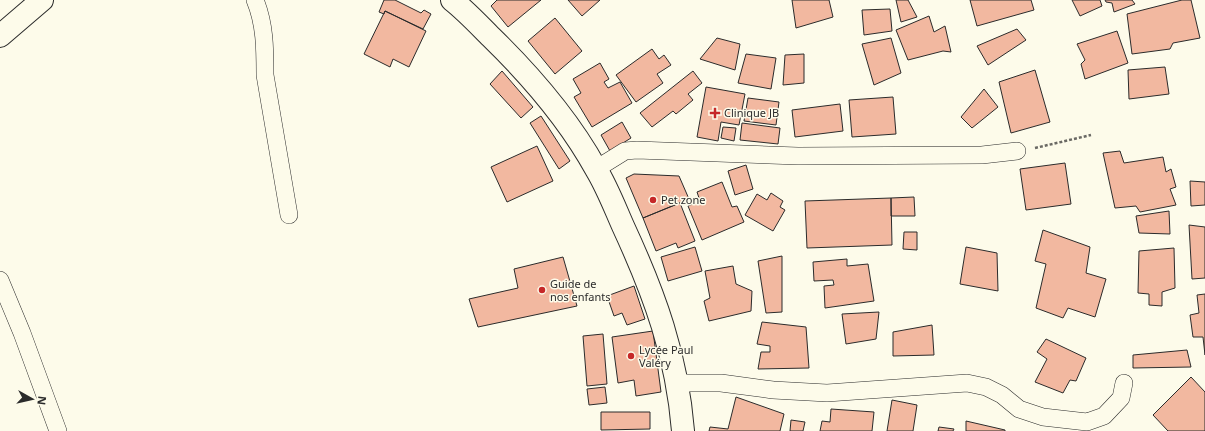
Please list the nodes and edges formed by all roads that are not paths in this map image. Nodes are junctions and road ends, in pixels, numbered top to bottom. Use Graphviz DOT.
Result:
graph roads {
  1 [pos="23,0"];
  2 [pos="42,0"];
  3 [pos="255,0"];
  4 [pos="452,0"];
  5 [pos="4,33"];
  6 [pos="1017,151"];
  7 [pos="596,169"];
  8 [pos="289,215"];
  9 [pos="0,280"];
  10 [pos="678,383"];
  11 [pos="1124,383"];
  12 [pos="58,431"];
  13 [pos="683,431"];
  1 -- 5 [label="main road"];
  2 -- 5 [label="main road"];
  3 -- 8 [label="street"];
  4 -- 7 [label="main road"];
  6 -- 7 [label="street"];
  7 -- 10 [label="main road"];
  9 -- 12 [label="street"];
  10 -- 11 [label="street"];
  10 -- 13 [label="main road"];
}
